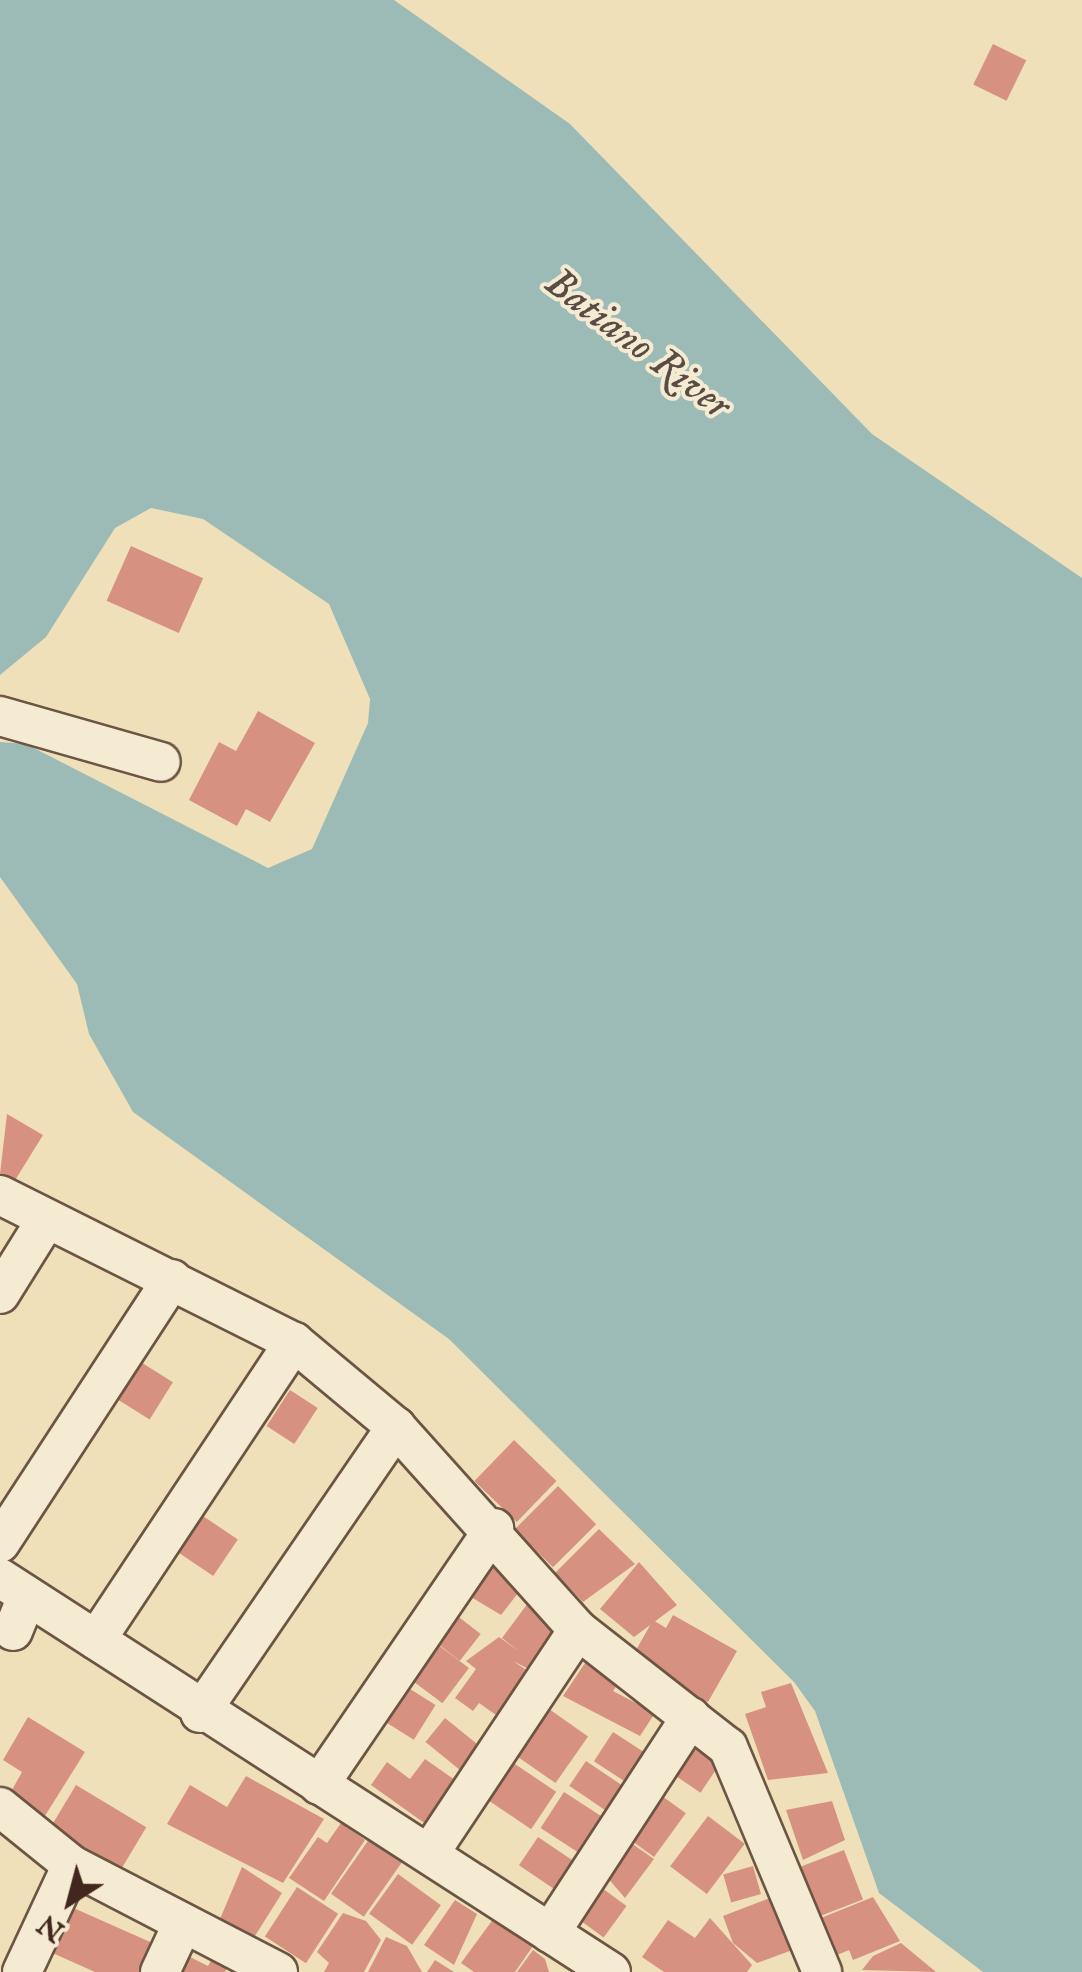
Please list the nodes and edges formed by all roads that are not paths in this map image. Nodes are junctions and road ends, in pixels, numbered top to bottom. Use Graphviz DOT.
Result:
graph roads {
  1 [pos="0,716"];
  2 [pos="161,762"];
  3 [pos="0,1195"];
  4 [pos="46,1220"];
  5 [pos="172,1279"];
  6 [pos="0,1294"];
  7 [pos="294,1342"];
  8 [pos="396,1427"];
  9 [pos="494,1528"];
  10 [pos="0,1543"];
  11 [pos="13,1602"];
  12 [pos="578,1630"];
  13 [pos="96,1640"];
  14 [pos="200,1713"];
  15 [pos="691,1718"];
  16 [pos="320,1785"];
  17 [pos="0,1807"];
  18 [pos="429,1854"];
  19 [pos="72,1865"];
  20 [pos="183,1923"];
  21 [pos="550,1934"];
  22 [pos="22,1972"];
  23 [pos="160,1972"];
  24 [pos="278,1972"];
  25 [pos="611,1972"];
  26 [pos="822,1972"];
  1 -- 2 [label="street"];
  3 -- 4 [label="street"];
  4 -- 5 [label="street"];
  4 -- 6 [label="street"];
  5 -- 7 [label="street"];
  5 -- 10 [label="street"];
  7 -- 8 [label="street"];
  7 -- 13 [label="street"];
  8 -- 9 [label="street"];
  8 -- 14 [label="street"];
  9 -- 12 [label="street"];
  9 -- 16 [label="street"];
  11 -- 13 [label="street"];
  12 -- 15 [label="street"];
  12 -- 18 [label="street"];
  13 -- 14 [label="street"];
  14 -- 16 [label="street"];
  15 -- 21 [label="street"];
  15 -- 26 [label="street"];
  16 -- 18 [label="street"];
  17 -- 19 [label="street"];
  18 -- 21 [label="street"];
  19 -- 20 [label="street"];
  19 -- 22 [label="street"];
  20 -- 23 [label="street"];
  20 -- 24 [label="street"];
  21 -- 25 [label="street"];
}
